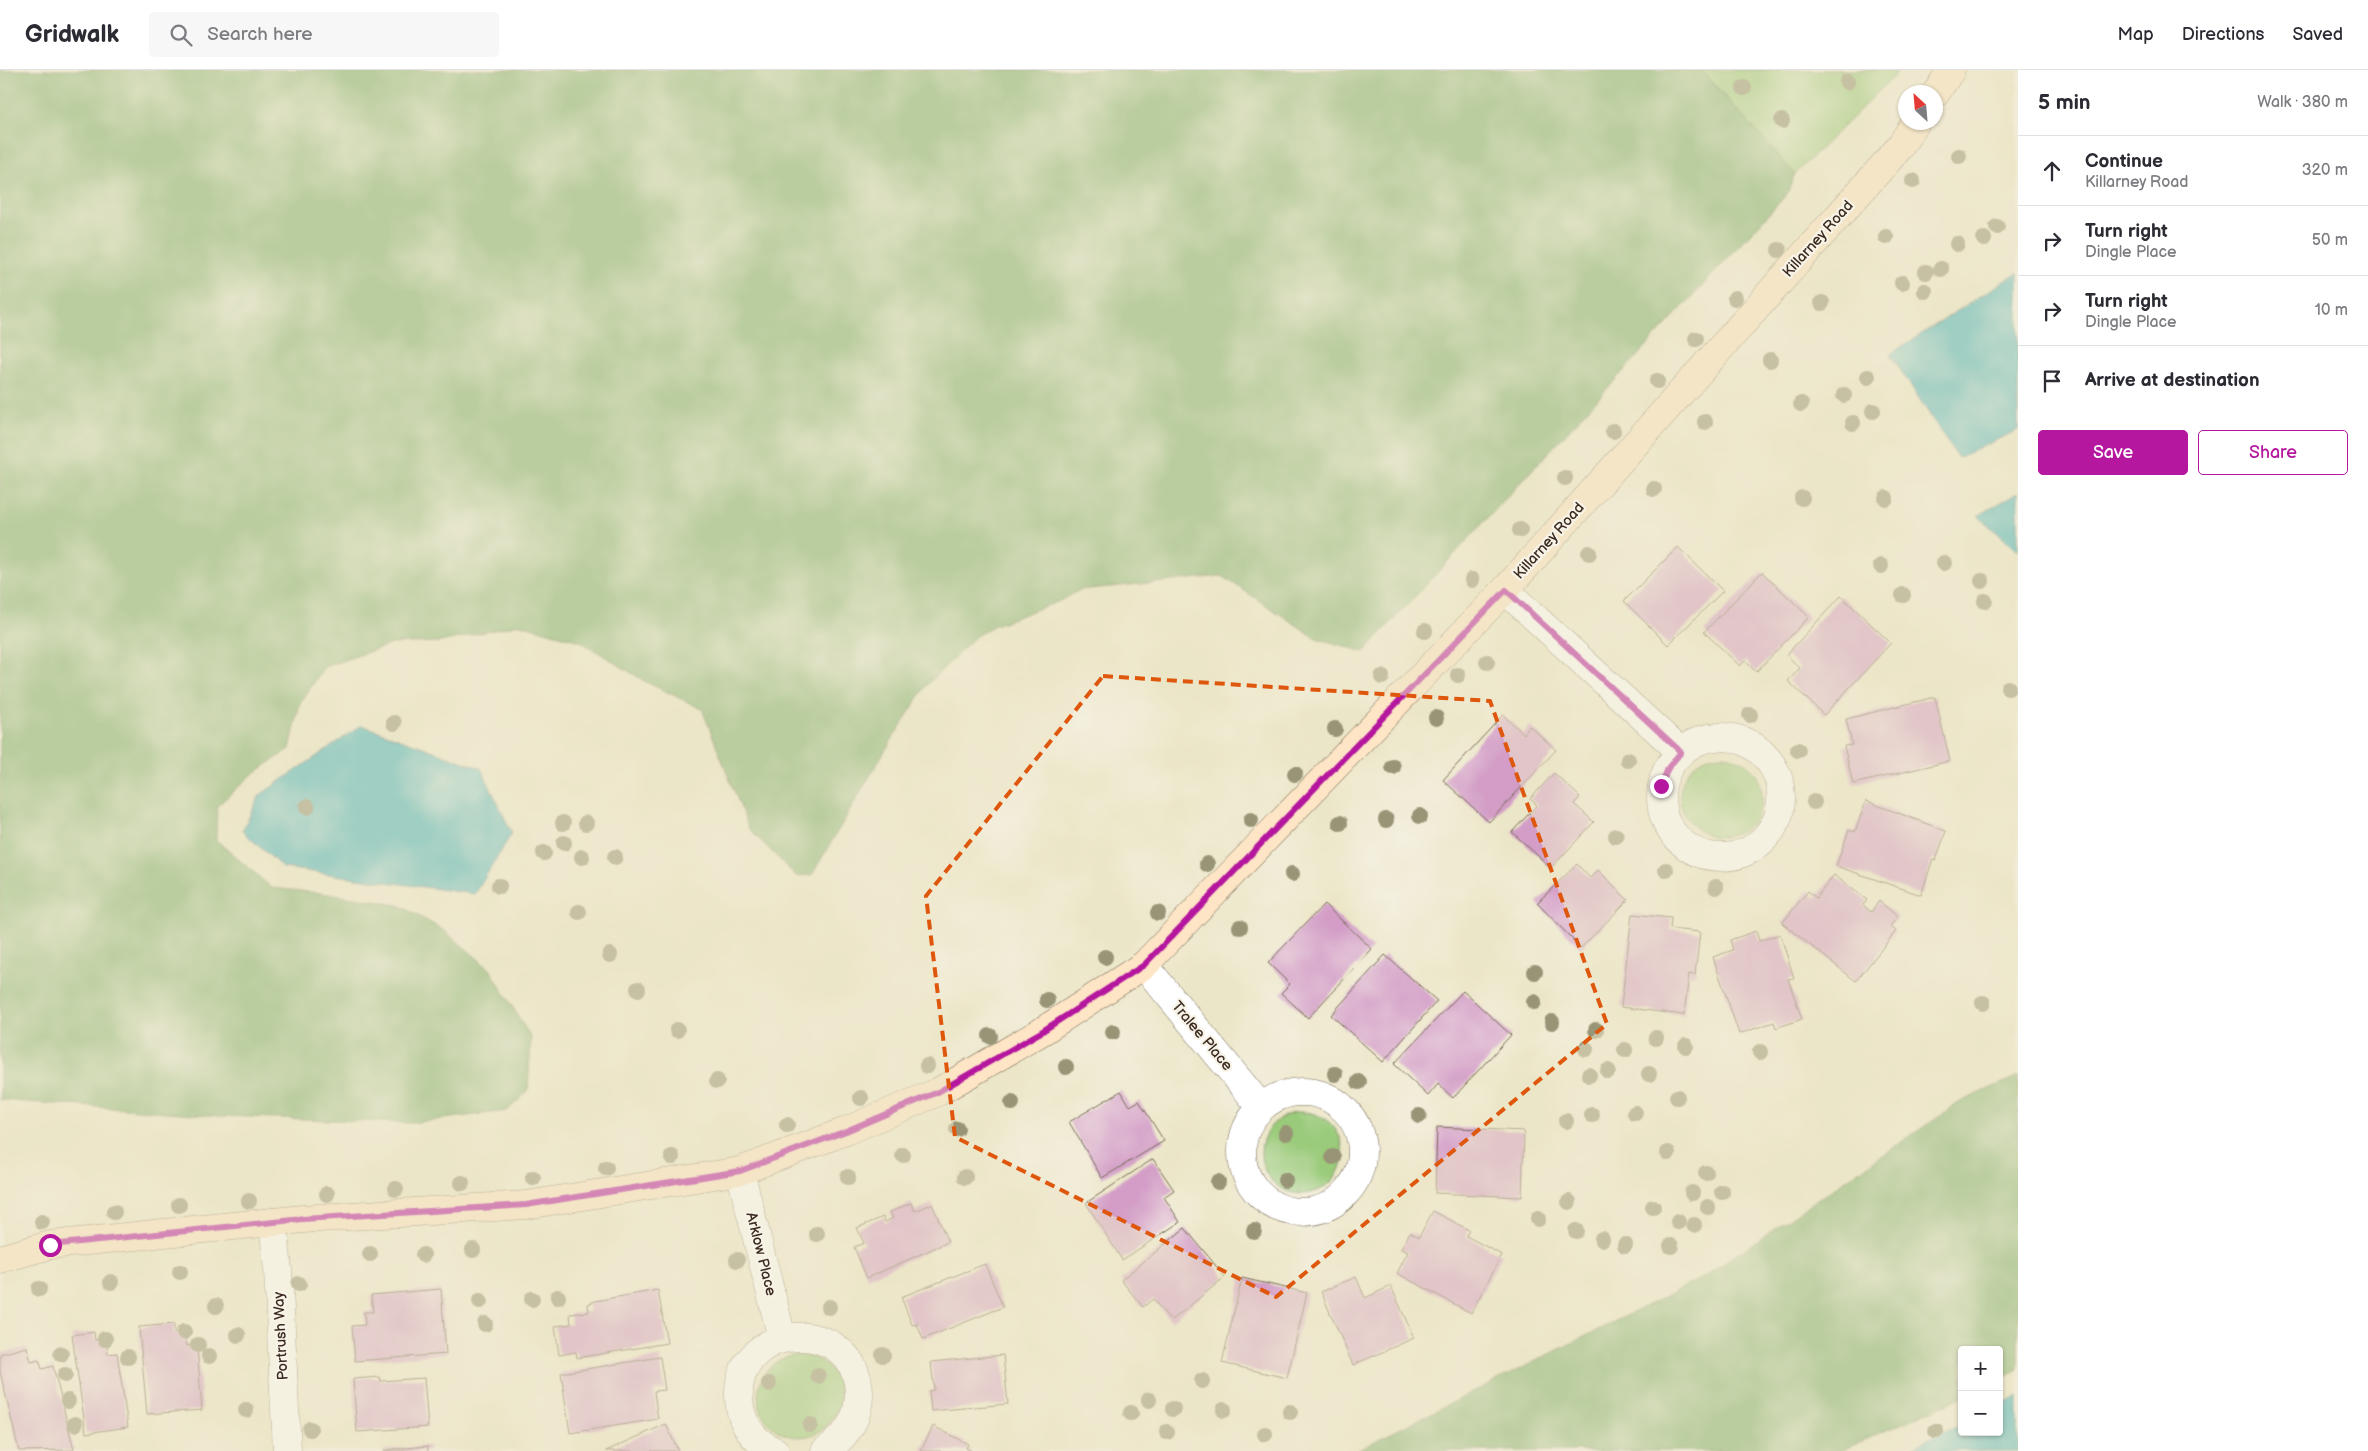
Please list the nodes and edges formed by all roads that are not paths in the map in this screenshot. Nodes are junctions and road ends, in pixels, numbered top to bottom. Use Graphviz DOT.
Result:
graph roads {
  1 [pos="1951,70"];
  2 [pos="1942,85"];
  3 [pos="1911,130"];
  4 [pos="1506,590"];
  5 [pos="1681,752"];
  6 [pos="1144,965"];
  7 [pos="1261,1107"];
  8 [pos="740,1171"];
  9 [pos="273,1222"];
  10 [pos="0,1259"];
  11 [pos="782,1338"];
  12 [pos="287,1451"];
  13 [pos="775,1451"];
  14 [pos="825,1451"];
  1 -- 2 [label="street"];
  3 -- 4 [label="street, Killarney Road"];
  4 -- 5 [label="street"];
  4 -- 6 [label="street, Killarney Road"];
  5 -- 5 [label="street"];
  6 -- 7 [label="street, Tralee Place"];
  6 -- 8 [label="street, Killarney Road"];
  7 -- 7 [label="street"];
  8 -- 9 [label="street, Killarney Road"];
  8 -- 11 [label="street, Arklow Place"];
  9 -- 10 [label="street, Killarney Road"];
  9 -- 12 [label="street, Portrush Way"];
  11 -- 13 [label="street"];
  11 -- 14 [label="street"];
}
